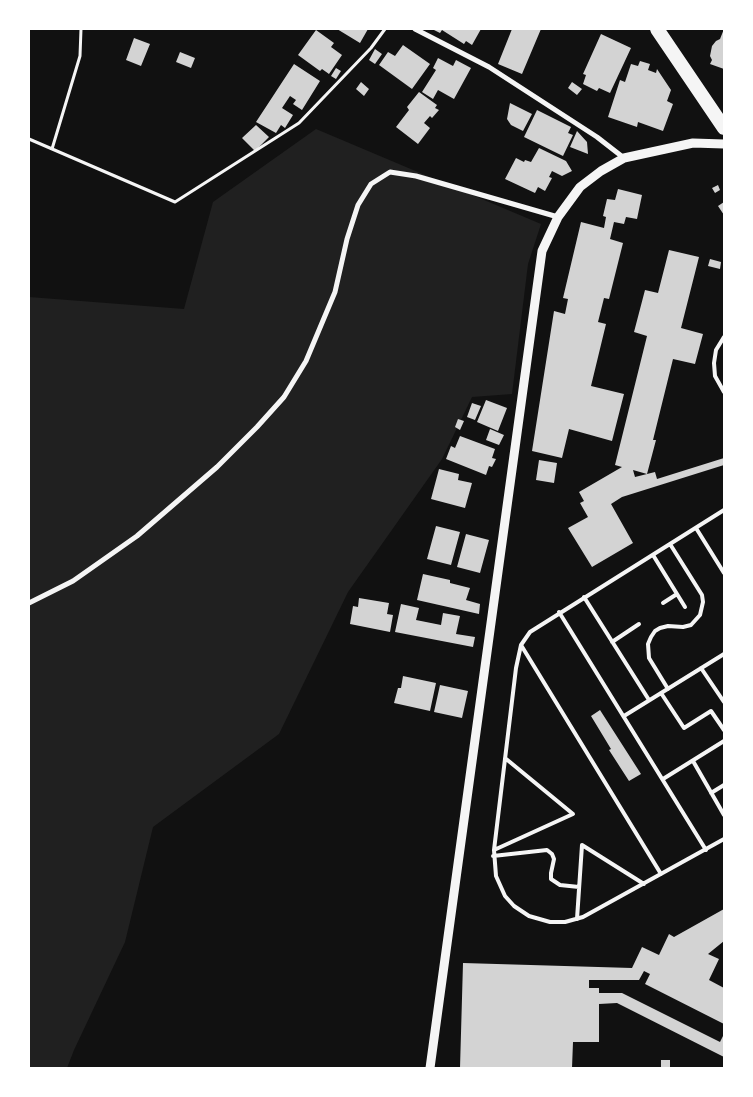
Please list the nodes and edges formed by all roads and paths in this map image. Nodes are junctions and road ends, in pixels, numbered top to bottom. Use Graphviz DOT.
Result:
graph roads {
  1 [pos="81,29"];
  2 [pos="385,29"];
  3 [pos="415,29"];
  4 [pos="657,29"];
  5 [pos="724,128"];
  6 [pos="29,139"];
  7 [pos="724,144"];
  8 [pos="52,149"];
  9 [pos="624,158"];
  10 [pos="558,217"];
  11 [pos="724,337"];
  12 [pos="724,392"];
  13 [pos="724,510"];
  14 [pos="696,528"];
  15 [pos="670,544"];
  16 [pos="652,555"];
  17 [pos="724,573"];
  18 [pos="677,594"];
  19 [pos="584,597"];
  20 [pos="29,603"];
  21 [pos="664,603"];
  22 [pos="684,607"];
  23 [pos="559,612"];
  24 [pos="639,624"];
  25 [pos="612,642"];
  26 [pos="521,645"];
  27 [pos="724,654"];
  28 [pos="702,668"];
  29 [pos="668,689"];
  30 [pos="661,694"];
  31 [pos="649,700"];
  32 [pos="724,702"];
  33 [pos="624,716"];
  34 [pos="724,730"];
  35 [pos="724,741"];
  36 [pos="505,758"];
  37 [pos="693,761"];
  38 [pos="663,779"];
  39 [pos="724,785"];
  40 [pos="711,793"];
  41 [pos="724,815"];
  42 [pos="724,840"];
  43 [pos="494,850"];
  44 [pos="706,850"];
  45 [pos="493,856"];
  46 [pos="661,874"];
  47 [pos="644,884"];
  48 [pos="579,887"];
  49 [pos="577,919"];
  50 [pos="430,1068"];
  1 -- 8 [label="path"];
  2 -- 8 [label="path"];
  3 -- 9 [label="street"];
  4 -- 5 [label="highway"];
  6 -- 8 [label="path"];
  7 -- 9 [label="street"];
  9 -- 10 [label="street"];
  10 -- 20 [label="street"];
  10 -- 50 [label="street"];
  11 -- 12 [label="lane"];
  13 -- 14 [label="lane"];
  14 -- 15 [label="lane"];
  14 -- 17 [label="lane"];
  15 -- 16 [label="lane"];
  15 -- 29 [label="lane"];
  16 -- 18 [label="lane"];
  16 -- 19 [label="lane"];
  18 -- 21 [label="lane"];
  18 -- 22 [label="lane"];
  19 -- 23 [label="lane"];
  19 -- 25 [label="lane"];
  23 -- 26 [label="lane"];
  23 -- 33 [label="lane"];
  24 -- 25 [label="lane"];
  25 -- 31 [label="lane"];
  26 -- 36 [label="lane"];
  26 -- 46 [label="lane"];
  27 -- 28 [label="lane"];
  28 -- 29 [label="lane"];
  28 -- 32 [label="lane"];
  29 -- 30 [label="lane"];
  30 -- 31 [label="lane"];
  30 -- 34 [label="lane"];
  31 -- 33 [label="lane"];
  33 -- 38 [label="lane"];
  35 -- 37 [label="lane"];
  36 -- 43 [label="lane"];
  36 -- 43 [label="lane"];
  37 -- 38 [label="lane"];
  37 -- 40 [label="lane"];
  38 -- 44 [label="lane"];
  39 -- 40 [label="lane"];
  40 -- 41 [label="lane"];
  42 -- 44 [label="lane"];
  43 -- 45 [label="lane"];
  44 -- 46 [label="lane"];
  45 -- 48 [label="lane"];
  45 -- 49 [label="lane"];
  46 -- 47 [label="lane"];
  47 -- 48 [label="lane"];
  47 -- 49 [label="lane"];
  48 -- 49 [label="lane"];
}
